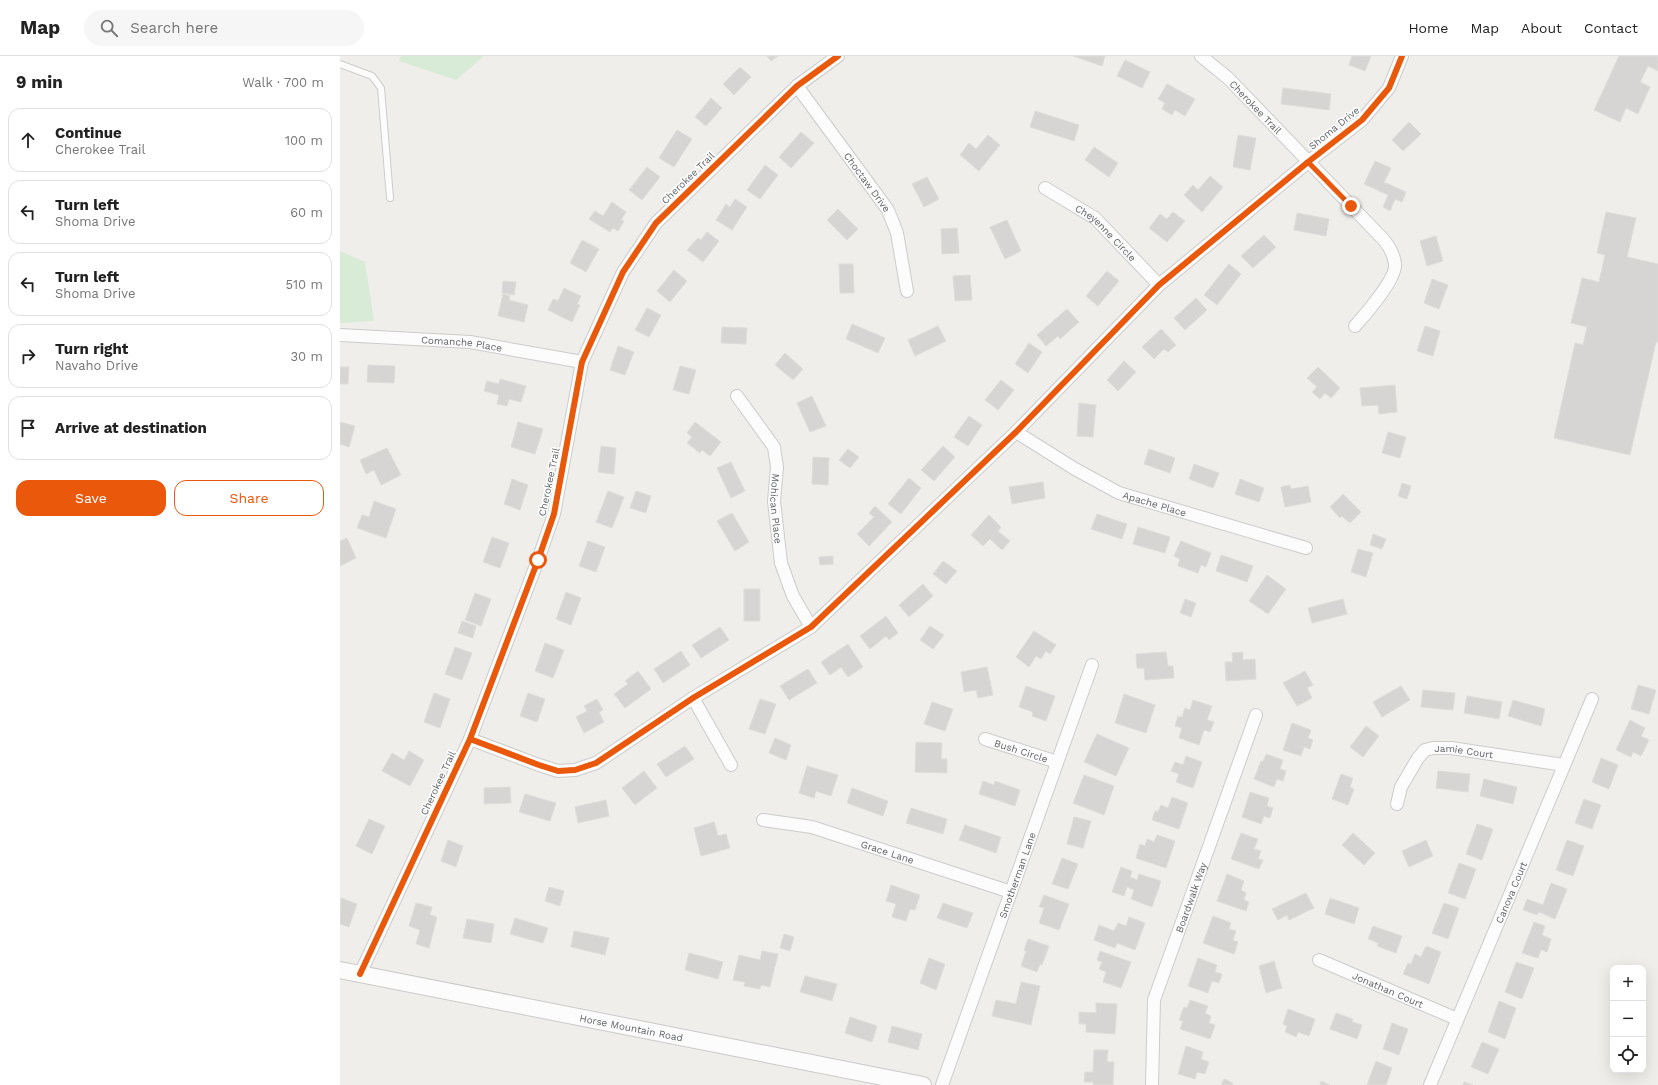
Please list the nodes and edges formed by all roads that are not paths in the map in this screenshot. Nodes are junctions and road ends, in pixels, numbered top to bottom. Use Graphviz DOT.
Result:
graph roads {
  1 [pos="838,56"];
  2 [pos="1201,56"];
  3 [pos="1402,56"];
  4 [pos="340,64"];
  5 [pos="798,86"];
  6 [pos="1308,162"];
  7 [pos="1045,188"];
  8 [pos="390,198"];
  9 [pos="1158,286"];
  10 [pos="907,291"];
  11 [pos="1355,326"];
  12 [pos="340,335"];
  13 [pos="582,362"];
  14 [pos="737,396"];
  15 [pos="1016,432"];
  16 [pos="1306,548"];
  17 [pos="811,627"];
  18 [pos="1092,665"];
  19 [pos="693,698"];
  20 [pos="1592,699"];
  21 [pos="1256,715"];
  22 [pos="985,738"];
  23 [pos="470,739"];
  24 [pos="1057,762"];
  25 [pos="731,765"];
  26 [pos="1564,765"];
  27 [pos="1397,804"];
  28 [pos="763,820"];
  29 [pos="1011,892"];
  30 [pos="1319,960"];
  31 [pos="340,970"];
  32 [pos="360,974"];
  33 [pos="1457,1020"];
  34 [pos="923,1085"];
  35 [pos="942,1085"];
  36 [pos="1152,1085"];
  37 [pos="1430,1085"];
  1 -- 5 [label="street, Cherokee Trail"];
  2 -- 6 [label="street, Cherokee Trail"];
  3 -- 6 [label="street, Shoma Drive"];
  4 -- 8 [label="lane"];
  5 -- 10 [label="street, Choctaw Drive"];
  5 -- 13 [label="street, Cherokee Trail"];
  6 -- 9 [label="street, Shoma Drive"];
  6 -- 11 [label="street, Cherokee Trail"];
  7 -- 9 [label="street, Cheyenne Circle"];
  9 -- 15 [label="street, Shoma Drive"];
  12 -- 13 [label="street, Comanche Place"];
  13 -- 23 [label="street, Cherokee Trail"];
  14 -- 17 [label="street, Mohican Place"];
  15 -- 16 [label="street, Apache Place"];
  15 -- 17 [label="street, Shoma Drive"];
  17 -- 19 [label="street, Shoma Drive"];
  18 -- 24 [label="street, Smotherman Lane"];
  19 -- 23 [label="street, Shoma Drive"];
  19 -- 25 [label="street"];
  20 -- 26 [label="street, Canova Court"];
  21 -- 36 [label="street, Boardwalk Way"];
  22 -- 24 [label="street, Bush Circle"];
  23 -- 32 [label="street, Cherokee Trail"];
  24 -- 29 [label="street, Smotherman Lane"];
  26 -- 27 [label="street, Jamie Court"];
  26 -- 33 [label="street, Canova Court"];
  28 -- 29 [label="street, Grace Lane"];
  29 -- 35 [label="street, Smotherman Lane"];
  30 -- 33 [label="street, Jonathan Court"];
  31 -- 32 [label="street, Horse Mountain Road"];
  32 -- 34 [label="street, Horse Mountain Road"];
  33 -- 37 [label="street, Canova Court"];
}
